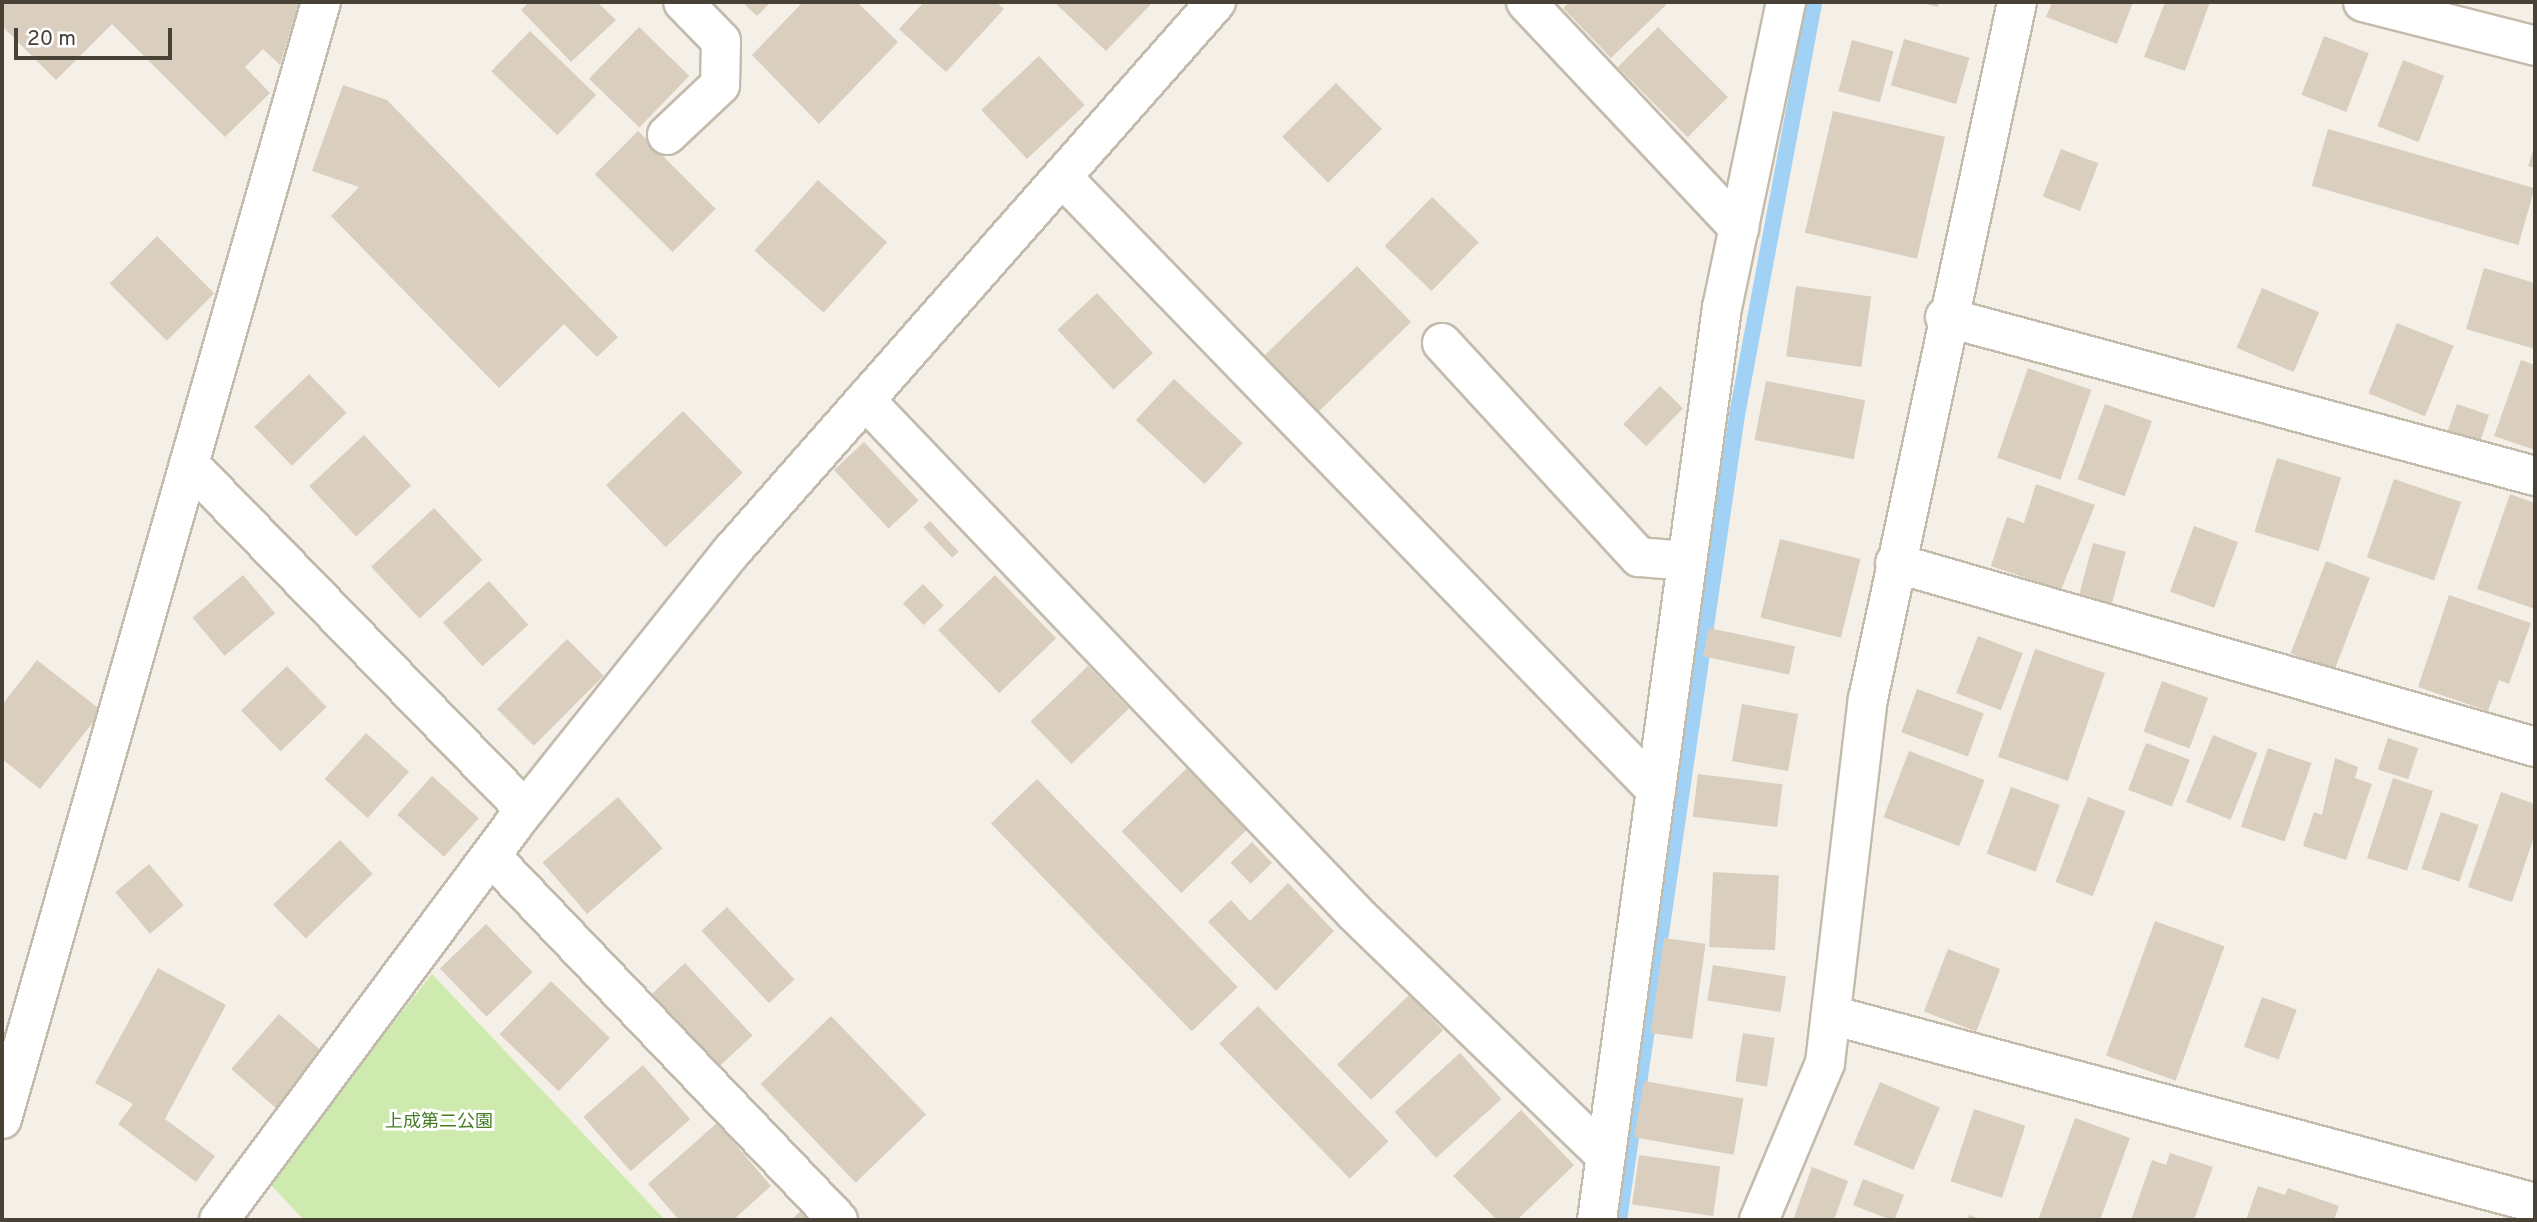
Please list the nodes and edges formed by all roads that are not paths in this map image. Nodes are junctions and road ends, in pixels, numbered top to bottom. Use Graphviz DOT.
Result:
graph roads {
  1 [pos="321,2"];
  2 [pos="683,2"];
  3 [pos="1216,2"];
  4 [pos="1526,2"];
  5 [pos="1786,2"];
  6 [pos="2017,2"];
  7 [pos="2363,2"];
  8 [pos="2535,46"];
  9 [pos="667,135"];
  10 [pos="1062,177"];
  11 [pos="1739,228"];
  12 [pos="1945,317"];
  13 [pos="1442,342"];
  14 [pos="865,400"];
  15 [pos="189,464"];
  16 [pos="2535,476"];
  17 [pos="1687,561"];
  18 [pos="1895,563"];
  19 [pos="2535,747"];
  20 [pos="1656,790"];
  21 [pos="525,810"];
  22 [pos="491,856"];
  23 [pos="1831,1015"];
  24 [pos="2,1119"];
  25 [pos="1605,1156"];
  26 [pos="2535,1203"];
  27 [pos="1768,1215"];
  28 [pos="219,1220"];
  29 [pos="838,1220"];
  30 [pos="1597,1220"];
  1 -- 15 [label="street"];
  2 -- 9 [label="street"];
  3 -- 10 [label="street"];
  4 -- 11 [label="street"];
  5 -- 11 [label="street"];
  6 -- 12 [label="street"];
  7 -- 8 [label="street"];
  10 -- 14 [label="street"];
  10 -- 20 [label="street"];
  11 -- 17 [label="street"];
  12 -- 16 [label="street"];
  12 -- 18 [label="street"];
  13 -- 17 [label="street"];
  14 -- 21 [label="street"];
  14 -- 25 [label="street"];
  15 -- 21 [label="street"];
  15 -- 24 [label="street"];
  17 -- 20 [label="street"];
  18 -- 19 [label="street"];
  18 -- 23 [label="street"];
  20 -- 25 [label="street"];
  21 -- 22 [label="street"];
  22 -- 28 [label="street"];
  22 -- 29 [label="street"];
  23 -- 26 [label="street"];
  23 -- 27 [label="street"];
  25 -- 30 [label="street"];
}
